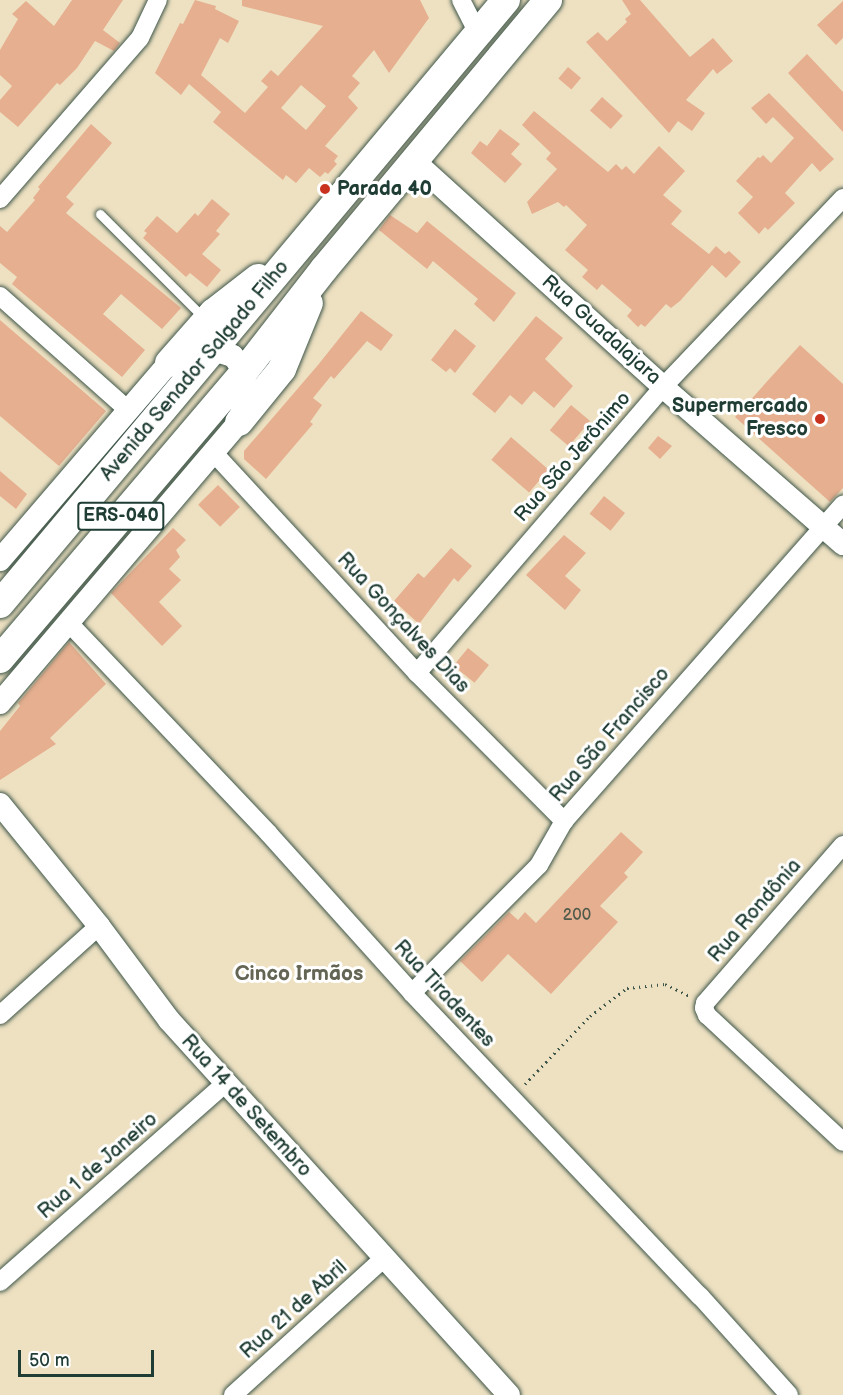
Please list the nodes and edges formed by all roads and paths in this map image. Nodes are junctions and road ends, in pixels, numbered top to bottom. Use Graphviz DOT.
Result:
graph roads {
  1 [pos="158,0"];
  2 [pos="461,0"];
  3 [pos="506,0"];
  4 [pos="548,0"];
  5 [pos="478,33"];
  6 [pos="414,161"];
  7 [pos="843,198"];
  8 [pos="0,199"];
  9 [pos="100,214"];
  10 [pos="298,247"];
  11 [pos="324,269"];
  12 [pos="0,296"];
  13 [pos="207,321"];
  14 [pos="214,349"];
  15 [pos="169,363"];
  16 [pos="243,373"];
  17 [pos="663,387"];
  18 [pos="129,411"];
  19 [pos="239,422"];
  20 [pos="213,452"];
  21 [pos="843,504"];
  22 [pos="822,526"];
  23 [pos="843,544"];
  24 [pos="0,560"];
  25 [pos="0,604"];
  26 [pos="68,622"];
  27 [pos="0,659"];
  28 [pos="417,673"];
  29 [pos="0,703"];
  30 [pos="0,804"];
  31 [pos="564,821"];
  32 [pos="843,846"];
  33 [pos="99,926"];
  34 [pos="412,993"];
  35 [pos="704,1006"];
  36 [pos="0,1015"];
  37 [pos="226,1083"];
  38 [pos="511,1098"];
  39 [pos="843,1142"];
  40 [pos="384,1258"];
  41 [pos="0,1282"];
  42 [pos="233,1395"];
  43 [pos="509,1395"];
  44 [pos="789,1395"];
  1 -- 8 [label="street"];
  2 -- 5 [label="street"];
  3 -- 5 [label="main road, Avenida Senador Salgado Filho / ERS-040"];
  4 -- 6 [label="main road, Avenida Senador Salgado Filho / ERS-040"];
  5 -- 10 [label="main road, Avenida Senador Salgado Filho / ERS-040"];
  6 -- 11 [label="main road, Avenida Senador Salgado Filho / ERS-040"];
  6 -- 17 [label="street, Rua Guadalajara"];
  7 -- 17 [label="street, Rua São Jerônimo"];
  9 -- 13 [label="lane"];
  10 -- 13 [label="main road, Avenida Senador Salgado Filho"];
  10 -- 14 [label="main road, Avenida Senador Salgado Filho / ERS-040"];
  11 -- 16 [label="main road, Avenida Senador Salgado Filho / ERS-040"];
  11 -- 19 [label="main road, Avenida Senador Salgado Filho"];
  12 -- 18 [label="street"];
  13 -- 15 [label="main road, Avenida Senador Salgado Filho"];
  14 -- 15 [label="street"];
  14 -- 16 [label="street"];
  14 -- 25 [label="main road, Avenida Senador Salgado Filho / ERS-040"];
  15 -- 18 [label="street, Avenida Senador Salgado Filho"];
  16 -- 19 [label="street"];
  16 -- 27 [label="main road, Avenida Senador Salgado Filho / ERS-040"];
  17 -- 22 [label="street, Rua Guadalajara"];
  17 -- 28 [label="street, Rua São Jerônimo"];
  18 -- 24 [label="street, Avenida Senador Salgado Filho"];
  19 -- 20 [label="street, Avenida Senador Salgado Filho"];
  20 -- 26 [label="street, Avenida Senador Salgado Filho"];
  20 -- 28 [label="street, Rua Gonçalves Dias"];
  21 -- 22 [label="street, Rua São Francisco"];
  22 -- 23 [label="street, Rua Guadalajara"];
  22 -- 31 [label="street, Rua São Francisco"];
  26 -- 29 [label="street, Avenida Senador Salgado Filho"];
  26 -- 34 [label="street, Rua Tiradentes"];
  28 -- 31 [label="street, Rua Gonçalves Dias"];
  30 -- 33 [label="street, Rua 14 de Setembro"];
  31 -- 34 [label="street, Rua São Francisco"];
  32 -- 35 [label="street, Rua Rondônia"];
  33 -- 36 [label="street"];
  33 -- 37 [label="street, Rua 14 de Setembro"];
  34 -- 38 [label="street, Rua Tiradentes"];
  35 -- 38 [label="path"];
  35 -- 39 [label="street"];
  37 -- 40 [label="street, Rua 14 de Setembro"];
  37 -- 41 [label="street, Rua 1 de Janeiro"];
  38 -- 44 [label="street, Rua Tiradentes"];
  40 -- 42 [label="street, Rua 21 de Abril"];
  40 -- 43 [label="street, Rua 14 de Setembro"];
}
